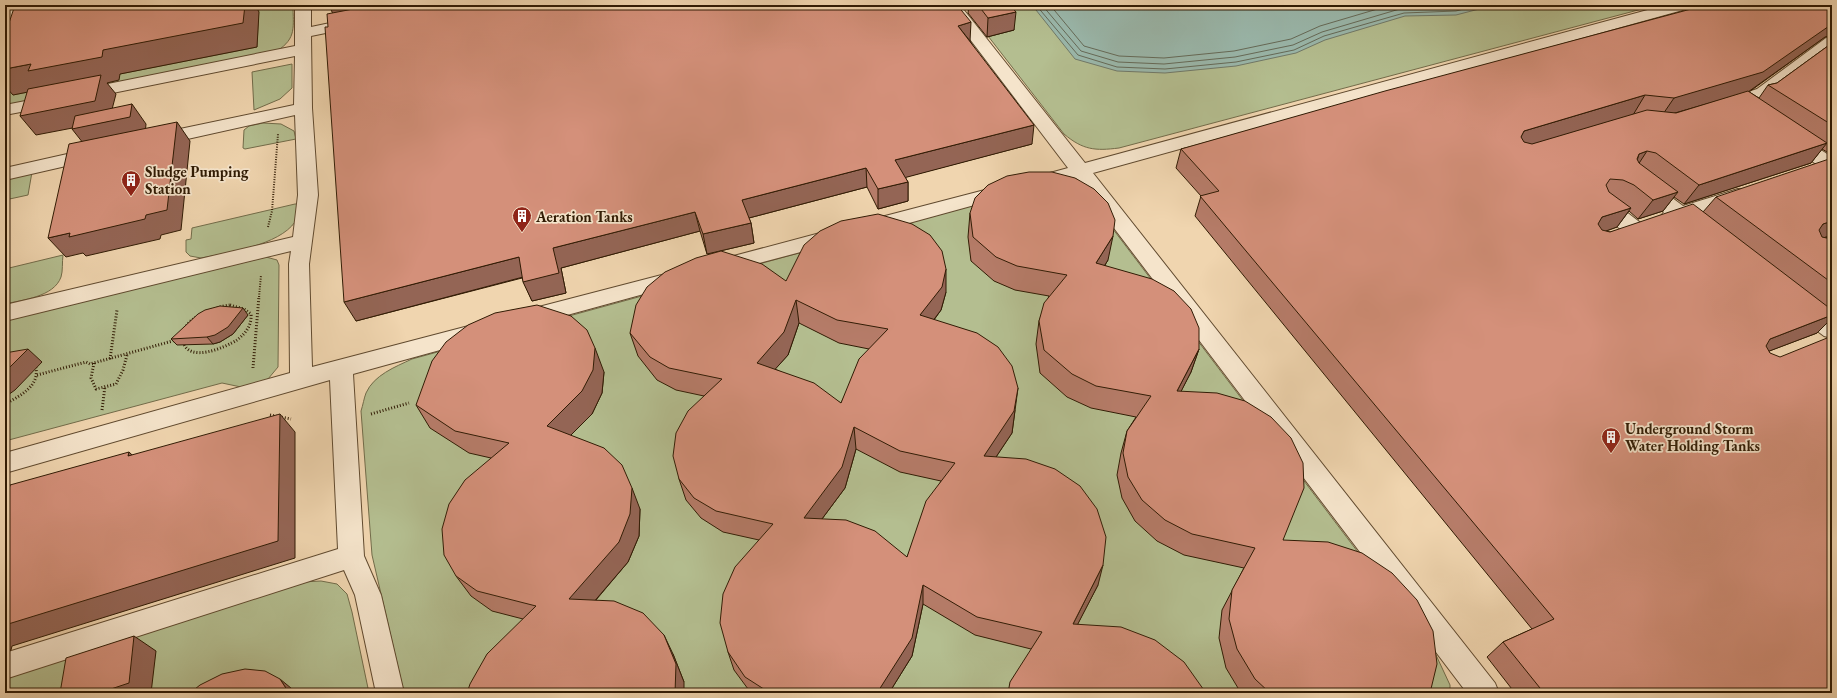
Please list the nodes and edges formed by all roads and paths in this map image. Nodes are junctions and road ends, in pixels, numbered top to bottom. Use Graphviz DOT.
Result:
graph roads {
  1 [pos="11,5"];
  2 [pos="303,5"];
  3 [pos="952,5"];
  4 [pos="1684,5"];
  5 [pos="370,20"];
  6 [pos="5,23"];
  7 [pos="303,41"];
  8 [pos="1832,41"];
  9 [pos="1737,103"];
  10 [pos="303,108"];
  11 [pos="5,110"];
  12 [pos="1714,110"];
  13 [pos="1757,116"];
  14 [pos="1776,129"];
  15 [pos="137,144"];
  16 [pos="114,150"];
  17 [pos="1831,164"];
  18 [pos="1080,171"];
  19 [pos="1807,171"];
  20 [pos="5,174"];
  21 [pos="1634,178"];
  22 [pos="1755,189"];
  23 [pos="1604,205"];
  24 [pos="1680,214"];
  25 [pos="1635,229"];
  26 [pos="1615,236"];
  27 [pos="1712,238"];
  28 [pos="303,241"];
  29 [pos="121,285"];
  30 [pos="1788,296"];
  31 [pos="5,313"];
  32 [pos="1827,337"];
  33 [pos="183,339"];
  34 [pos="127,355"];
  35 [pos="110,359"];
  36 [pos="34,363"];
  37 [pos="94,363"];
  38 [pos="340,368"];
  39 [pos="37,375"];
  40 [pos="301,379"];
  41 [pos="409,403"];
  42 [pos="5,404"];
  43 [pos="367,415"];
  44 [pos="5,463"];
  45 [pos="351,556"];
  46 [pos="5,666"];
  47 [pos="390,693"];
  48 [pos="1485,693"];
  1 -- 6 [label="lane"];
  2 -- 7 [label="lane"];
  3 -- 18 [label="lane"];
  4 -- 18 [label="lane"];
  5 -- 7 [label="lane"];
  7 -- 10 [label="lane"];
  7 -- 11 [label="lane"];
  8 -- 9 [label="lane"];
  9 -- 12 [label="lane"];
  9 -- 13 [label="lane"];
  10 -- 15 [label="lane"];
  10 -- 28 [label="lane"];
  14 -- 17 [label="lane"];
  16 -- 20 [label="lane"];
  17 -- 19 [label="lane"];
  18 -- 38 [label="lane"];
  18 -- 48 [label="lane"];
  21 -- 24 [label="lane"];
  22 -- 24 [label="lane"];
  23 -- 25 [label="lane"];
  24 -- 25 [label="lane"];
  24 -- 27 [label="lane"];
  25 -- 26 [label="lane"];
  28 -- 29 [label="lane"];
  28 -- 40 [label="lane"];
  29 -- 31 [label="lane"];
  29 -- 35 [label="path"];
  30 -- 32 [label="lane"];
  33 -- 33 [label="path"];
  33 -- 34 [label="path"];
  34 -- 35 [label="path"];
  34 -- 37 [label="path"];
  35 -- 37 [label="path"];
  36 -- 39 [label="path"];
  37 -- 39 [label="path"];
  38 -- 40 [label="lane"];
  38 -- 45 [label="lane"];
  39 -- 42 [label="path"];
  40 -- 44 [label="lane"];
  41 -- 43 [label="path"];
  45 -- 46 [label="lane"];
  45 -- 47 [label="lane"];
}
